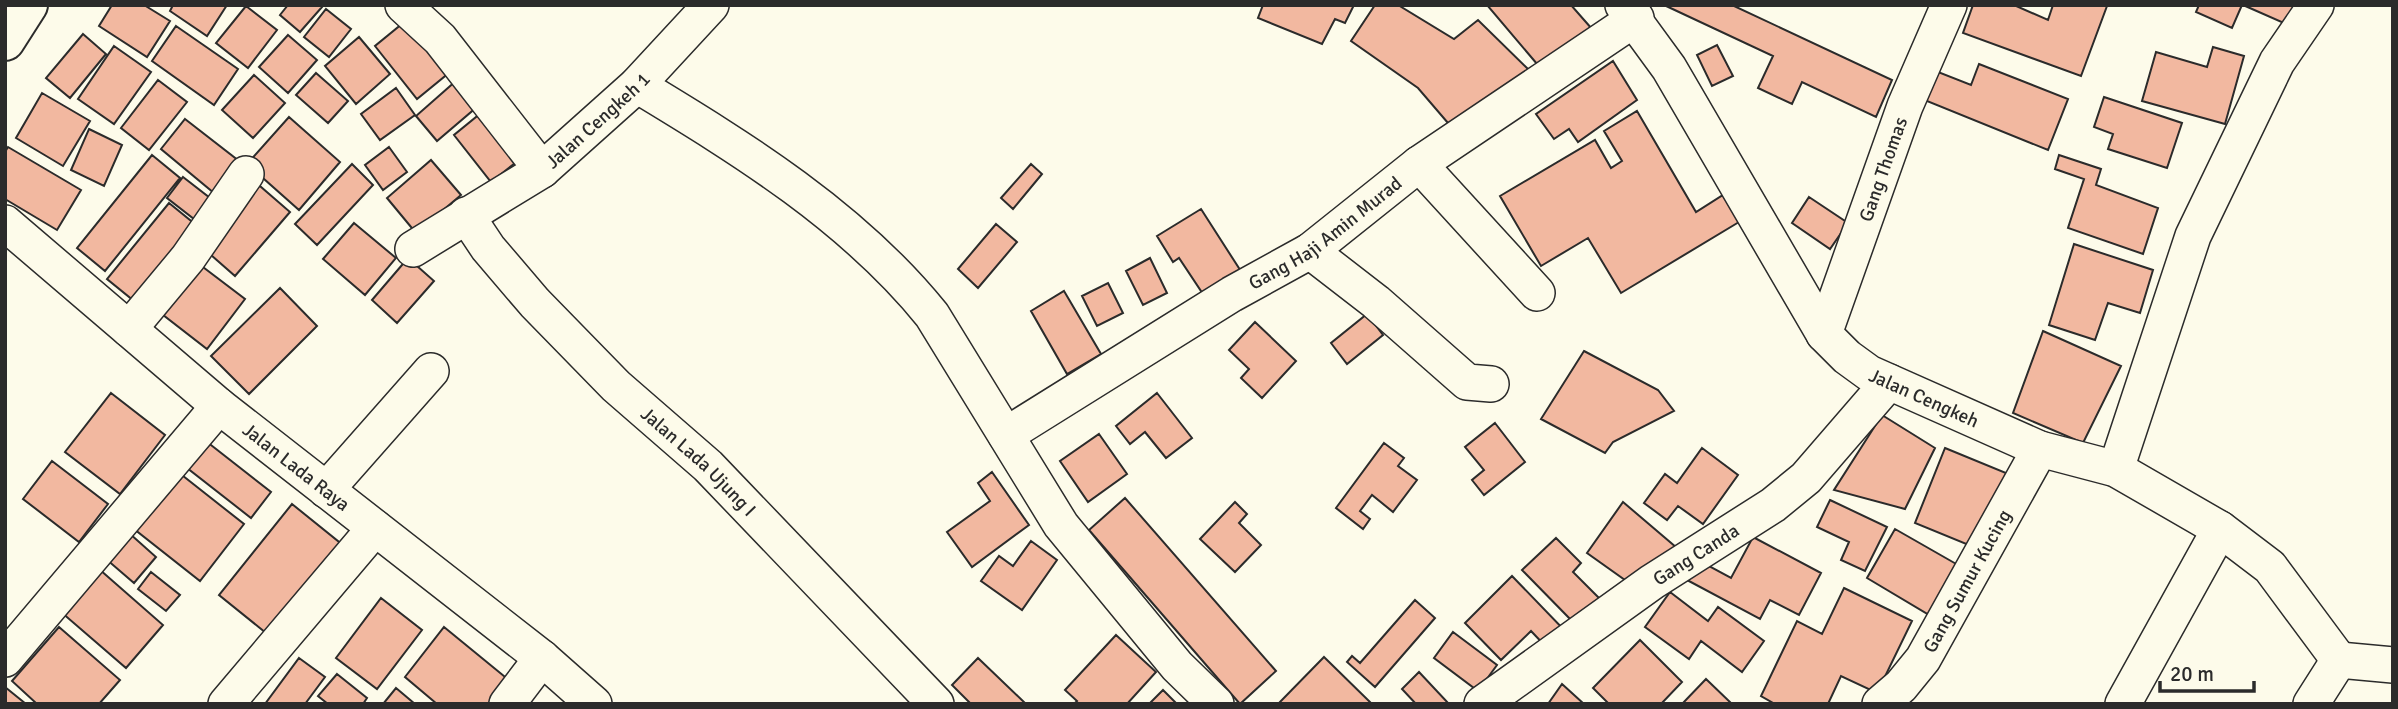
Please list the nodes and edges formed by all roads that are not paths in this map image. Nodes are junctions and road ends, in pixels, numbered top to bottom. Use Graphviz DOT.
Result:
graph roads {
  1 [pos="28,5"];
  2 [pos="403,5"];
  3 [pos="711,5"];
  4 [pos="1949,5"];
  5 [pos="2316,5"];
  6 [pos="1629,12"];
  7 [pos="5,41"];
  8 [pos="637,85"];
  9 [pos="1419,164"];
  10 [pos="542,170"];
  11 [pos="246,174"];
  12 [pos="466,215"];
  13 [pos="5,223"];
  14 [pos="413,249"];
  15 [pos="1310,251"];
  16 [pos="1537,293"];
  17 [pos="129,329"];
  18 [pos="1824,334"];
  19 [pos="431,371"];
  20 [pos="1889,382"];
  21 [pos="1491,384"];
  22 [pos="219,406"];
  23 [pos="1006,435"];
  24 [pos="2040,449"];
  25 [pos="2116,470"];
  26 [pos="326,490"];
  27 [pos="375,528"];
  28 [pos="2220,529"];
  29 [pos="542,658"];
  30 [pos="5,659"];
  31 [pos="2339,660"];
  32 [pos="2393,665"];
  33 [pos="226,704"];
  34 [pos="508,704"];
  35 [pos="594,704"];
  36 [pos="936,704"];
  37 [pos="1216,704"];
  38 [pos="1482,704"];
  39 [pos="1880,704"];
  40 [pos="2123,704"];
  41 [pos="2311,704"];
  1 -- 7 [label="highway"];
  2 -- 10 [label="street"];
  3 -- 8 [label="street, Jalan Cengkeh 1"];
  4 -- 18 [label="street, Gang Thomas"];
  5 -- 25 [label="street"];
  6 -- 9 [label="street, Gang Haji Amin Murad"];
  6 -- 18 [label="street, Jalan Cengkeh"];
  8 -- 10 [label="street, Jalan Cengkeh 1"];
  8 -- 23 [label="street"];
  9 -- 15 [label="street, Gang Haji Amin Murad"];
  9 -- 16 [label="street"];
  10 -- 12 [label="street, Jalan Cengkeh 1"];
  11 -- 17 [label="street"];
  12 -- 14 [label="street, Jalan Cengkeh 1"];
  12 -- 36 [label="street, Jalan Lada Ujung I"];
  13 -- 17 [label="street, Jalan Lada Raya"];
  15 -- 21 [label="street"];
  15 -- 23 [label="street, Gang Haji Amin Murad"];
  17 -- 22 [label="street, Jalan Lada Raya"];
  18 -- 20 [label="street, Jalan Cengkeh"];
  19 -- 26 [label="street"];
  20 -- 24 [label="street, Jalan Cengkeh"];
  20 -- 38 [label="street, Gang Canda"];
  22 -- 26 [label="street, Jalan Lada Raya"];
  22 -- 30 [label="street"];
  23 -- 37 [label="street"];
  24 -- 25 [label="street, Jalan Cengkeh"];
  24 -- 39 [label="street, Gang Sumur Kucing"];
  25 -- 28 [label="street, Jalan Cengkeh"];
  26 -- 27 [label="street, Jalan Lada Raya"];
  27 -- 29 [label="street, Jalan Lada Raya"];
  27 -- 33 [label="street"];
  28 -- 31 [label="street, Jalan Cengkeh"];
  28 -- 40 [label="street"];
  29 -- 34 [label="street"];
  29 -- 35 [label="street, Jalan Lada Raya"];
  31 -- 32 [label="street"];
  31 -- 41 [label="street"];
}
